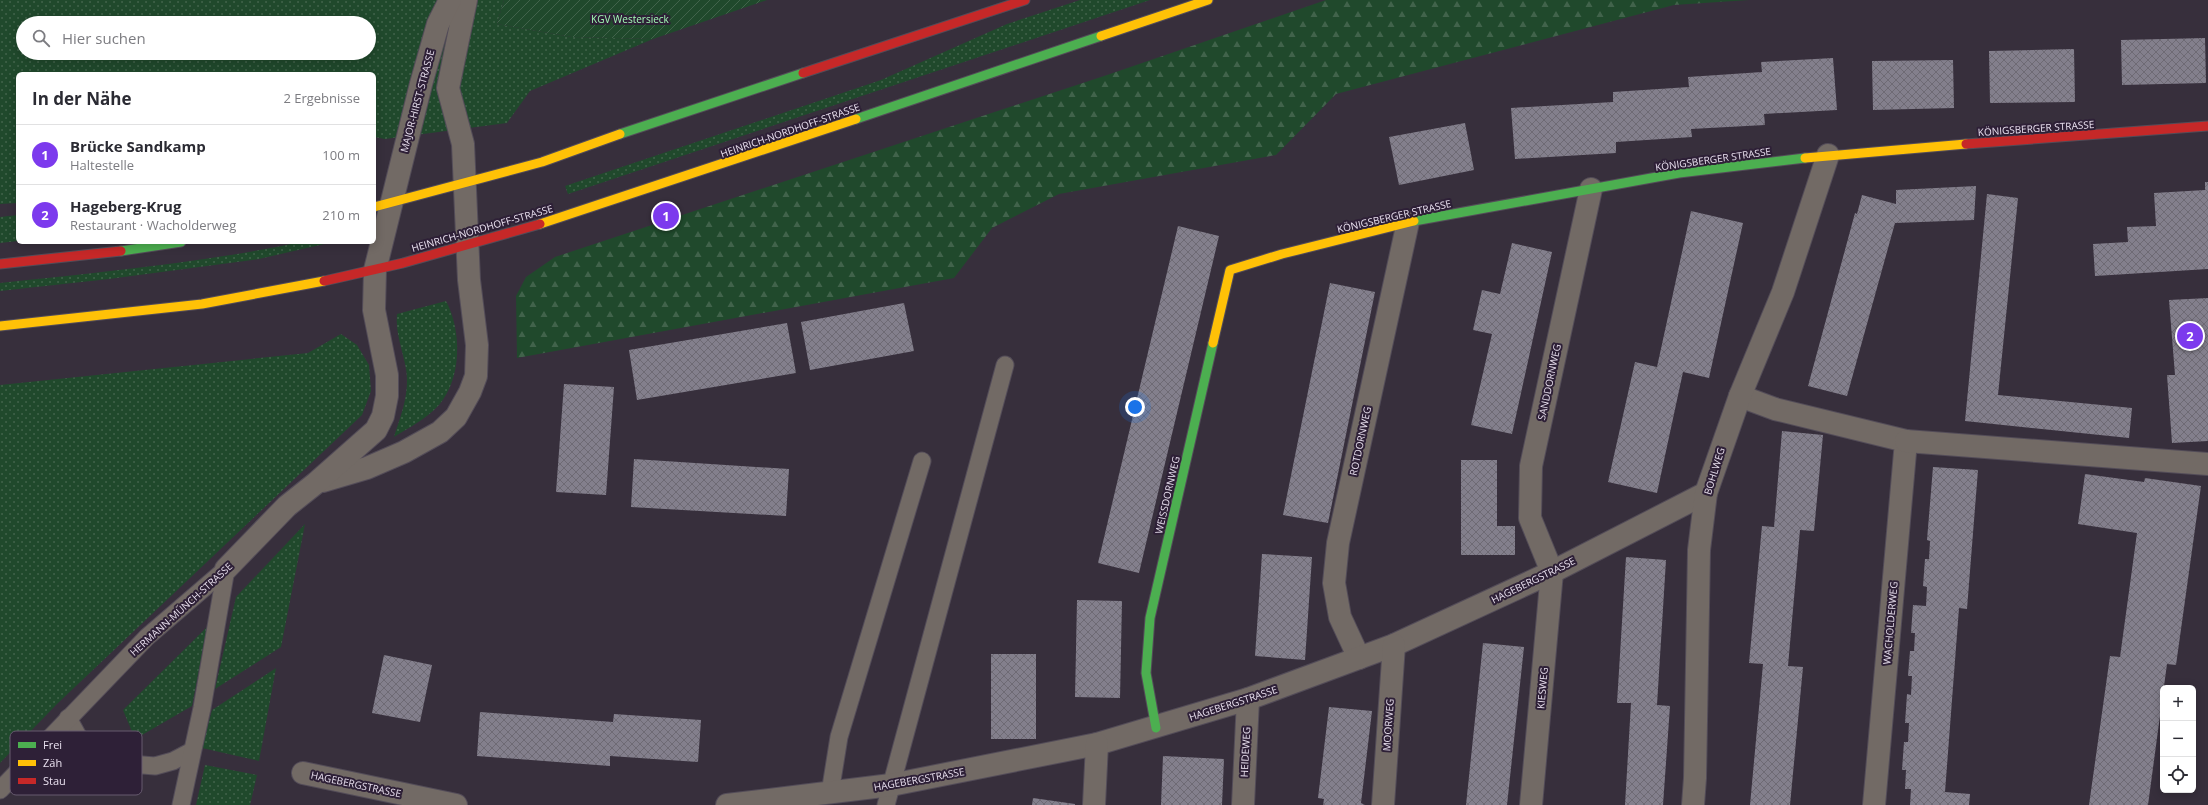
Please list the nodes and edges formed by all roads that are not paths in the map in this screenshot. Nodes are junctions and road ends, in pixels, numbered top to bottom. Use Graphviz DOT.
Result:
graph roads {
  1 [pos="450,0"];
  2 [pos="466,0"];
  3 [pos="1025,0"];
  4 [pos="1208,0"];
  5 [pos="2208,126"];
  6 [pos="1828,156"];
  7 [pos="464,184"];
  8 [pos="1591,190"];
  9 [pos="382,205"];
  10 [pos="1408,222"];
  11 [pos="168,244"];
  12 [pos="467,244"];
  13 [pos="0,264"];
  14 [pos="375,270"];
  15 [pos="1230,270"];
  16 [pos="0,326"];
  17 [pos="1005,365"];
  18 [pos="1740,396"];
  19 [pos="1906,441"];
  20 [pos="922,461"];
  21 [pos="2208,464"];
  22 [pos="316,483"];
  23 [pos="1706,493"];
  24 [pos="226,569"];
  25 [pos="1552,572"];
  26 [pos="1394,645"];
  27 [pos="1359,658"];
  28 [pos="1248,699"];
  29 [pos="68,718"];
  30 [pos="1156,728"];
  31 [pos="56,731"];
  32 [pos="75,731"];
  33 [pos="1097,744"];
  34 [pos="192,752"];
  35 [pos="142,765"];
  36 [pos="303,773"];
  37 [pos="10,779"];
  38 [pos="0,790"];
  39 [pos="830,793"];
  40 [pos="889,795"];
  41 [pos="181,805"];
  42 [pos="456,805"];
  43 [pos="727,805"];
  44 [pos="1094,805"];
  45 [pos="1243,805"];
  46 [pos="1383,805"];
  47 [pos="1531,805"];
  48 [pos="1693,805"];
  49 [pos="1874,805"];
  1 -- 9 [label="street, MAJOR-HIRST-STRASSE"];
  2 -- 7 [label="street"];
  3 -- 7 [label="main road"];
  4 -- 12 [label="main road, HEINRICH-NORDHOFF-STRASSE"];
  5 -- 6 [label="main road, KÖNIGSBERGER STRASSE"];
  6 -- 8 [label="main road, KÖNIGSBERGER STRASSE"];
  6 -- 18 [label="street, BOHLWEG"];
  7 -- 9 [label="main road"];
  7 -- 12 [label="street, HERMANN-MÜNCH-STRASSE"];
  8 -- 10 [label="main road, KÖNIGSBERGER STRASSE"];
  8 -- 25 [label="street, SANDDORNWEG"];
  9 -- 14 [label="street, HERMANN-MÜNCH-STRASSE"];
  10 -- 15 [label="main road, KÖNIGSBERGER STRASSE"];
  10 -- 27 [label="street, ROTDORNWEG"];
  11 -- 13 [label="main road"];
  12 -- 14 [label="main road, HEINRICH-NORDHOFF-STRASSE"];
  12 -- 22 [label="street, HERMANN-MÜNCH-STRASSE"];
  14 -- 16 [label="main road, HEINRICH-NORDHOFF-STRASSE"];
  14 -- 22 [label="street, HERMANN-MÜNCH-STRASSE"];
  15 -- 30 [label="main road, WEISSDORNWEG"];
  17 -- 40 [label="lane"];
  18 -- 19 [label="street"];
  18 -- 23 [label="street, BOHLWEG"];
  19 -- 21 [label="street"];
  19 -- 49 [label="street, WACHOLDERWEG"];
  20 -- 39 [label="lane"];
  22 -- 24 [label="street, HERMANN-MÜNCH-STRASSE"];
  23 -- 25 [label="street, HAGEBERGSTRASSE"];
  23 -- 48 [label="street, BOHLWEG"];
  24 -- 29 [label="lane, HERMANN-MÜNCH-STRASSE"];
  24 -- 34 [label="lane"];
  25 -- 26 [label="street, HAGEBERGSTRASSE"];
  25 -- 47 [label="street, KIESWEG"];
  26 -- 27 [label="street, HAGEBERGSTRASSE"];
  26 -- 46 [label="street, MOORWEG"];
  27 -- 28 [label="street, HAGEBERGSTRASSE"];
  28 -- 30 [label="street, HAGEBERGSTRASSE"];
  28 -- 45 [label="street, HEIDEWEG"];
  29 -- 31 [label="lane, HERMANN-MÜNCH-STRASSE"];
  29 -- 32 [label="lane"];
  30 -- 33 [label="street, HAGEBERGSTRASSE"];
  33 -- 40 [label="street, HAGEBERGSTRASSE"];
  33 -- 44 [label="street"];
  34 -- 35 [label="lane"];
  34 -- 41 [label="lane"];
  36 -- 42 [label="street, HAGEBERGSTRASSE"];
  37 -- 38 [label="lane, HERMANN-MÜNCH-STRASSE"];
  39 -- 40 [label="street, HAGEBERGSTRASSE"];
  39 -- 43 [label="street, HAGEBERGSTRASSE"];
}
